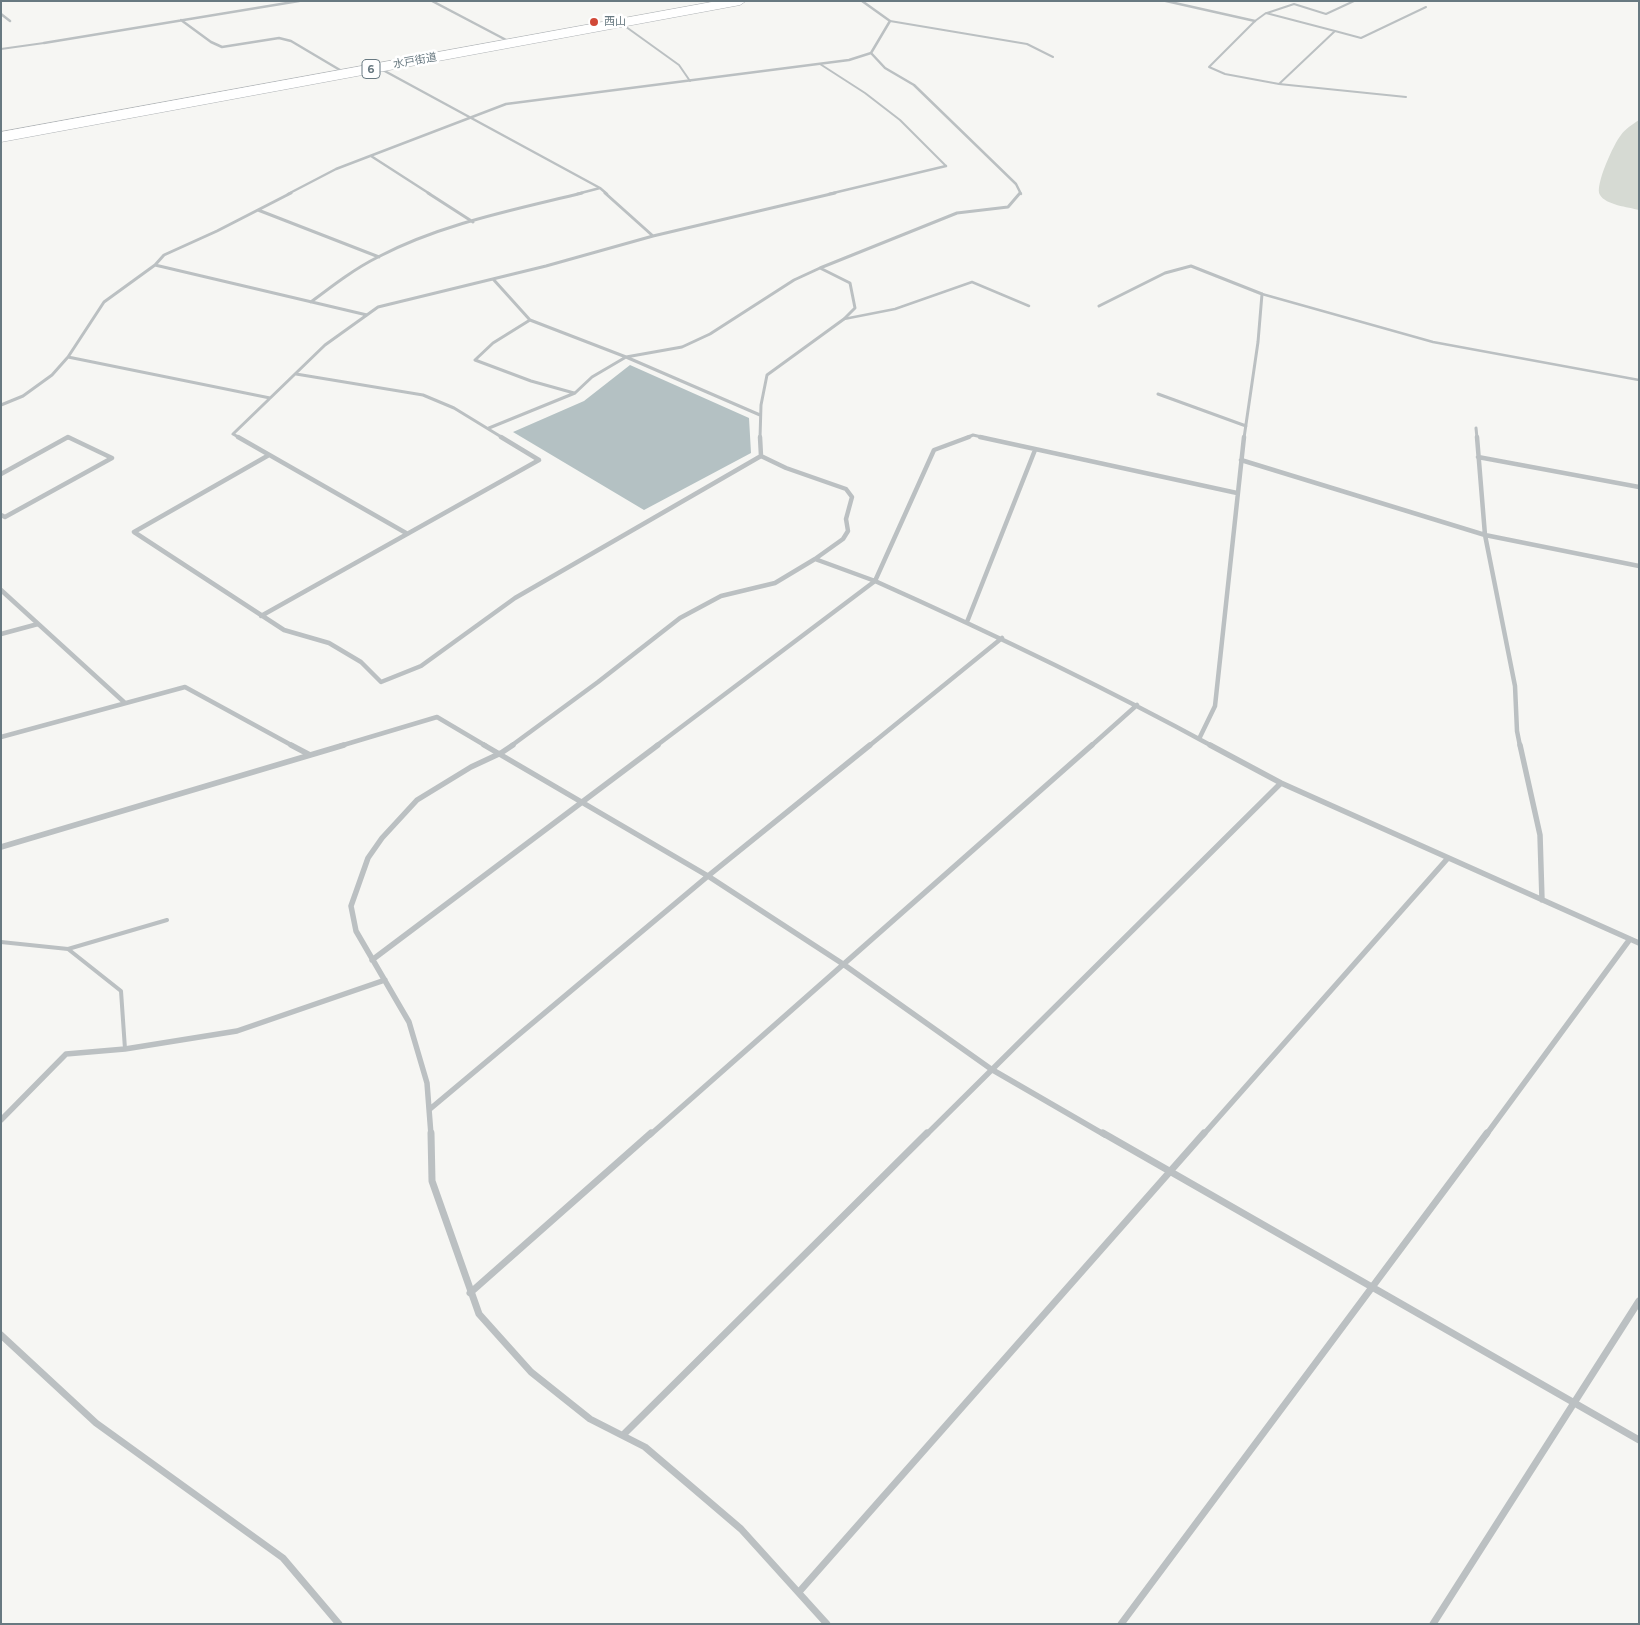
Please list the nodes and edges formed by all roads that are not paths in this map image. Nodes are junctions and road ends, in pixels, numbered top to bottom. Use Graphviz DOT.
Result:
graph roads {
  1 [pos="299,1"];
  2 [pos="432,1"];
  3 [pos="740,1"];
  4 [pos="862,1"];
  5 [pos="1166,1"];
  6 [pos="1354,1"];
  7 [pos="1426,7"];
  8 [pos="1266,13"];
  9 [pos="1,14"];
  10 [pos="181,20"];
  11 [pos="10,21"];
  12 [pos="890,21"];
  13 [pos="1255,21"];
  14 [pos="621,23"];
  15 [pos="1335,31"];
  16 [pos="44,42"];
  17 [pos="512,43"];
  18 [pos="1,49"];
  19 [pos="871,53"];
  20 [pos="1054,57"];
  21 [pos="820,64"];
  22 [pos="378,67"];
  23 [pos="344,74"];
  24 [pos="690,80"];
  25 [pos="1279,84"];
  26 [pos="1406,97"];
  27 [pos="472,117"];
  28 [pos="1,137"];
  29 [pos="371,156"];
  30 [pos="946,166"];
  31 [pos="600,188"];
  32 [pos="258,210"];
  33 [pos="473,222"];
  34 [pos="653,236"];
  35 [pos="379,257"];
  36 [pos="155,265"];
  37 [pos="820,268"];
  38 [pos="493,279"];
  39 [pos="1262,294"];
  40 [pos="311,302"];
  41 [pos="1028,306"];
  42 [pos="1099,306"];
  43 [pos="367,315"];
  44 [pos="844,319"];
  45 [pos="530,320"];
  46 [pos="626,357"];
  47 [pos="68,358"];
  48 [pos="296,374"];
  49 [pos="1639,380"];
  50 [pos="575,393"];
  51 [pos="1158,394"];
  52 [pos="270,398"];
  53 [pos="1,405"];
  54 [pos="760,414"];
  55 [pos="1246,426"];
  56 [pos="488,428"];
  57 [pos="1476,428"];
  58 [pos="1036,450"];
  59 [pos="269,455"];
  60 [pos="761,456"];
  61 [pos="1478,458"];
  62 [pos="1240,460"];
  63 [pos="1,474"];
  64 [pos="1639,487"];
  65 [pos="1237,493"];
  66 [pos="1,515"];
  67 [pos="406,533"];
  68 [pos="1485,535"];
  69 [pos="816,559"];
  70 [pos="1639,566"];
  71 [pos="875,581"];
  72 [pos="1,590"];
  73 [pos="261,616"];
  74 [pos="967,622"];
  75 [pos="38,624"];
  76 [pos="1,634"];
  77 [pos="1002,638"];
  78 [pos="125,703"];
  79 [pos="1137,705"];
  80 [pos="1,737"];
  81 [pos="1199,739"];
  82 [pos="501,754"];
  83 [pos="310,755"];
  84 [pos="1281,783"];
  85 [pos="583,802"];
  86 [pos="1,847"];
  87 [pos="1448,858"];
  88 [pos="708,876"];
  89 [pos="1542,900"];
  90 [pos="168,920"];
  91 [pos="1630,939"];
  92 [pos="1,942"];
  93 [pos="1639,943"];
  94 [pos="68,949"];
  95 [pos="372,960"];
  96 [pos="843,964"];
  97 [pos="385,980"];
  98 [pos="125,1049"];
  99 [pos="991,1069"];
  100 [pos="430,1109"];
  101 [pos="1,1120"];
  102 [pos="1170,1172"];
  103 [pos="1372,1289"];
  104 [pos="470,1293"];
  105 [pos="1639,1301"];
  106 [pos="1,1335"];
  107 [pos="1574,1403"];
  108 [pos="623,1435"];
  109 [pos="1639,1440"];
  110 [pos="800,1592"];
  111 [pos="339,1624"];
  112 [pos="827,1624"];
  113 [pos="1122,1624"];
  114 [pos="1433,1624"];
  1 -- 10 [label="street"];
  2 -- 17 [label="street"];
  3 -- 14 [label="highway, 水戸街道 / 6"];
  4 -- 12 [label="street"];
  5 -- 13 [label="street"];
  6 -- 8 [label="lane"];
  7 -- 15 [label="lane"];
  8 -- 13 [label="lane"];
  8 -- 15 [label="lane"];
  9 -- 11 [label="street"];
  10 -- 16 [label="street"];
  10 -- 23 [label="street"];
  12 -- 19 [label="street"];
  12 -- 20 [label="lane"];
  13 -- 25 [label="lane"];
  14 -- 17 [label="highway, 水戸街道 / 6"];
  14 -- 24 [label="lane"];
  15 -- 25 [label="lane"];
  16 -- 18 [label="lane"];
  17 -- 22 [label="highway, 水戸街道 / 6"];
  19 -- 21 [label="street"];
  19 -- 37 [label="street"];
  21 -- 24 [label="street"];
  21 -- 30 [label="lane"];
  22 -- 23 [label="highway, 水戸街道 / 6"];
  22 -- 27 [label="street"];
  23 -- 28 [label="highway, 水戸街道 / 6"];
  24 -- 27 [label="street"];
  25 -- 26 [label="lane"];
  27 -- 29 [label="street"];
  27 -- 31 [label="street"];
  29 -- 32 [label="street"];
  29 -- 33 [label="street"];
  30 -- 34 [label="street"];
  31 -- 33 [label="street"];
  31 -- 34 [label="street"];
  32 -- 35 [label="street"];
  32 -- 36 [label="street"];
  33 -- 35 [label="street"];
  34 -- 38 [label="street"];
  35 -- 40 [label="street"];
  36 -- 40 [label="street"];
  36 -- 47 [label="street"];
  37 -- 44 [label="street"];
  37 -- 46 [label="street"];
  38 -- 43 [label="street"];
  38 -- 45 [label="street"];
  39 -- 42 [label="street"];
  39 -- 49 [label="lane"];
  39 -- 55 [label="street"];
  40 -- 43 [label="street"];
  41 -- 44 [label="lane"];
  43 -- 48 [label="street"];
  44 -- 54 [label="street"];
  45 -- 46 [label="street"];
  45 -- 50 [label="street"];
  46 -- 50 [label="street"];
  46 -- 54 [label="street"];
  47 -- 52 [label="street"];
  47 -- 53 [label="street"];
  48 -- 52 [label="street"];
  48 -- 56 [label="street"];
  50 -- 56 [label="street"];
  51 -- 55 [label="street"];
  52 -- 59 [label="street"];
  54 -- 60 [label="street"];
  55 -- 62 [label="street"];
  56 -- 67 [label="street"];
  57 -- 61 [label="street"];
  58 -- 65 [label="street"];
  58 -- 71 [label="street"];
  58 -- 74 [label="street"];
  59 -- 67 [label="street"];
  59 -- 73 [label="street"];
  60 -- 69 [label="street"];
  60 -- 73 [label="street"];
  61 -- 64 [label="street"];
  61 -- 68 [label="street"];
  62 -- 65 [label="street"];
  62 -- 68 [label="street"];
  63 -- 66 [label="street"];
  65 -- 81 [label="street"];
  67 -- 73 [label="street"];
  68 -- 70 [label="street"];
  68 -- 89 [label="street"];
  69 -- 71 [label="street"];
  69 -- 82 [label="street"];
  71 -- 74 [label="street"];
  71 -- 85 [label="street"];
  72 -- 75 [label="street"];
  74 -- 77 [label="street"];
  75 -- 76 [label="street"];
  75 -- 78 [label="street"];
  77 -- 79 [label="street"];
  77 -- 88 [label="street"];
  78 -- 80 [label="street"];
  78 -- 83 [label="street"];
  79 -- 81 [label="street"];
  79 -- 96 [label="street"];
  81 -- 84 [label="street"];
  82 -- 83 [label="street"];
  82 -- 85 [label="street"];
  82 -- 95 [label="street"];
  83 -- 86 [label="street"];
  84 -- 87 [label="street"];
  84 -- 99 [label="street"];
  85 -- 88 [label="street"];
  85 -- 95 [label="street"];
  87 -- 89 [label="street"];
  87 -- 102 [label="street"];
  88 -- 96 [label="street"];
  88 -- 100 [label="street"];
  89 -- 91 [label="street"];
  90 -- 94 [label="lane"];
  91 -- 93 [label="street"];
  91 -- 103 [label="street"];
  92 -- 94 [label="lane"];
  94 -- 98 [label="lane"];
  95 -- 97 [label="street"];
  96 -- 99 [label="street"];
  96 -- 104 [label="street"];
  97 -- 98 [label="street"];
  97 -- 100 [label="street"];
  98 -- 101 [label="street"];
  99 -- 102 [label="street"];
  99 -- 108 [label="street"];
  100 -- 104 [label="street"];
  102 -- 103 [label="street"];
  102 -- 110 [label="street"];
  103 -- 107 [label="street"];
  103 -- 113 [label="street"];
  104 -- 108 [label="street"];
  105 -- 107 [label="street"];
  106 -- 111 [label="street"];
  107 -- 109 [label="street"];
  107 -- 114 [label="street"];
  108 -- 110 [label="street"];
  110 -- 112 [label="street"];
}
